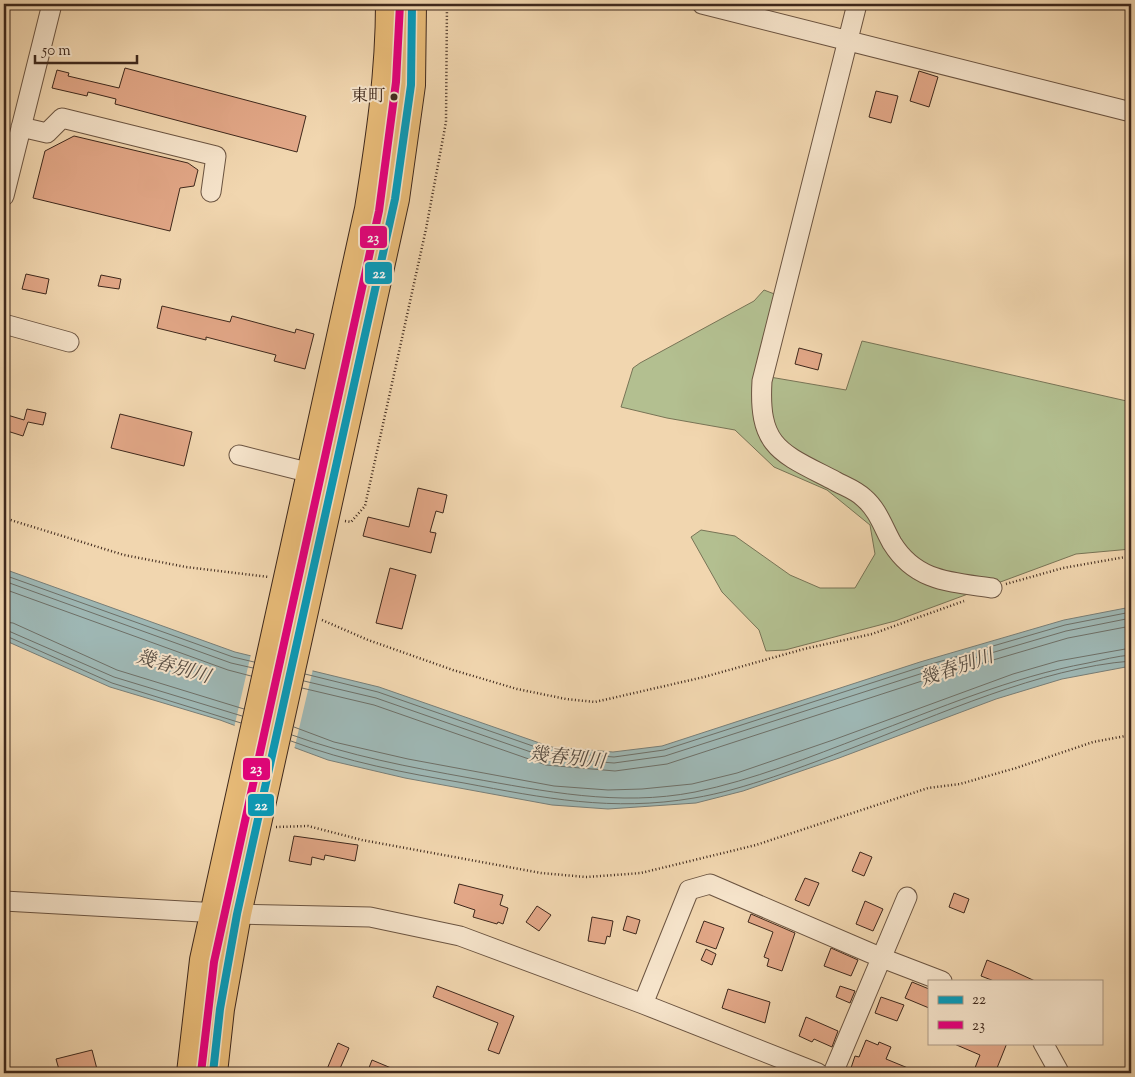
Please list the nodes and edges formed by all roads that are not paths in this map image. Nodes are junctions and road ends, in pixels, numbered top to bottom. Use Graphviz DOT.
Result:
graph roads {
  1 [pos="52,4"];
  2 [pos="390,4"];
  3 [pos="412,4"];
  4 [pos="702,4"];
  5 [pos="857,4"];
  6 [pos="848,41"];
  7 [pos="1131,112"];
  8 [pos="21,127"];
  9 [pos="8,160"];
  10 [pos="210,192"];
  11 [pos="4,196"];
  12 [pos="4,324"];
  13 [pos="69,342"];
  14 [pos="239,455"];
  15 [pos="311,473"];
  16 [pos="992,588"];
  17 [pos="293,627"];
  18 [pos="252,793"];
  19 [pos="908,898"];
  20 [pos="4,901"];
  21 [pos="226,913"];
  22 [pos="882,958"];
  23 [pos="939,980"];
  24 [pos="643,1004"];
  25 [pos="1044,1044"];
  26 [pos="191,1073"];
  27 [pos="213,1073"];
  28 [pos="818,1073"];
  29 [pos="833,1073"];
  30 [pos="1056,1073"];
  1 -- 8 [label="street"];
  2 -- 15 [label="highway"];
  3 -- 17 [label="highway"];
  4 -- 6 [label="street"];
  5 -- 6 [label="street"];
  6 -- 7 [label="street"];
  6 -- 16 [label="street"];
  8 -- 9 [label="street"];
  8 -- 10 [label="street"];
  9 -- 11 [label="street"];
  12 -- 13 [label="street"];
  14 -- 15 [label="street"];
  15 -- 17 [label="highway"];
  17 -- 18 [label="highway"];
  18 -- 21 [label="highway"];
  18 -- 21 [label="highway"];
  19 -- 22 [label="street"];
  20 -- 21 [label="street"];
  21 -- 24 [label="street"];
  21 -- 26 [label="highway"];
  21 -- 27 [label="highway"];
  22 -- 23 [label="street"];
  22 -- 24 [label="street"];
  22 -- 29 [label="street"];
  24 -- 28 [label="street"];
  25 -- 30 [label="street"];
}
